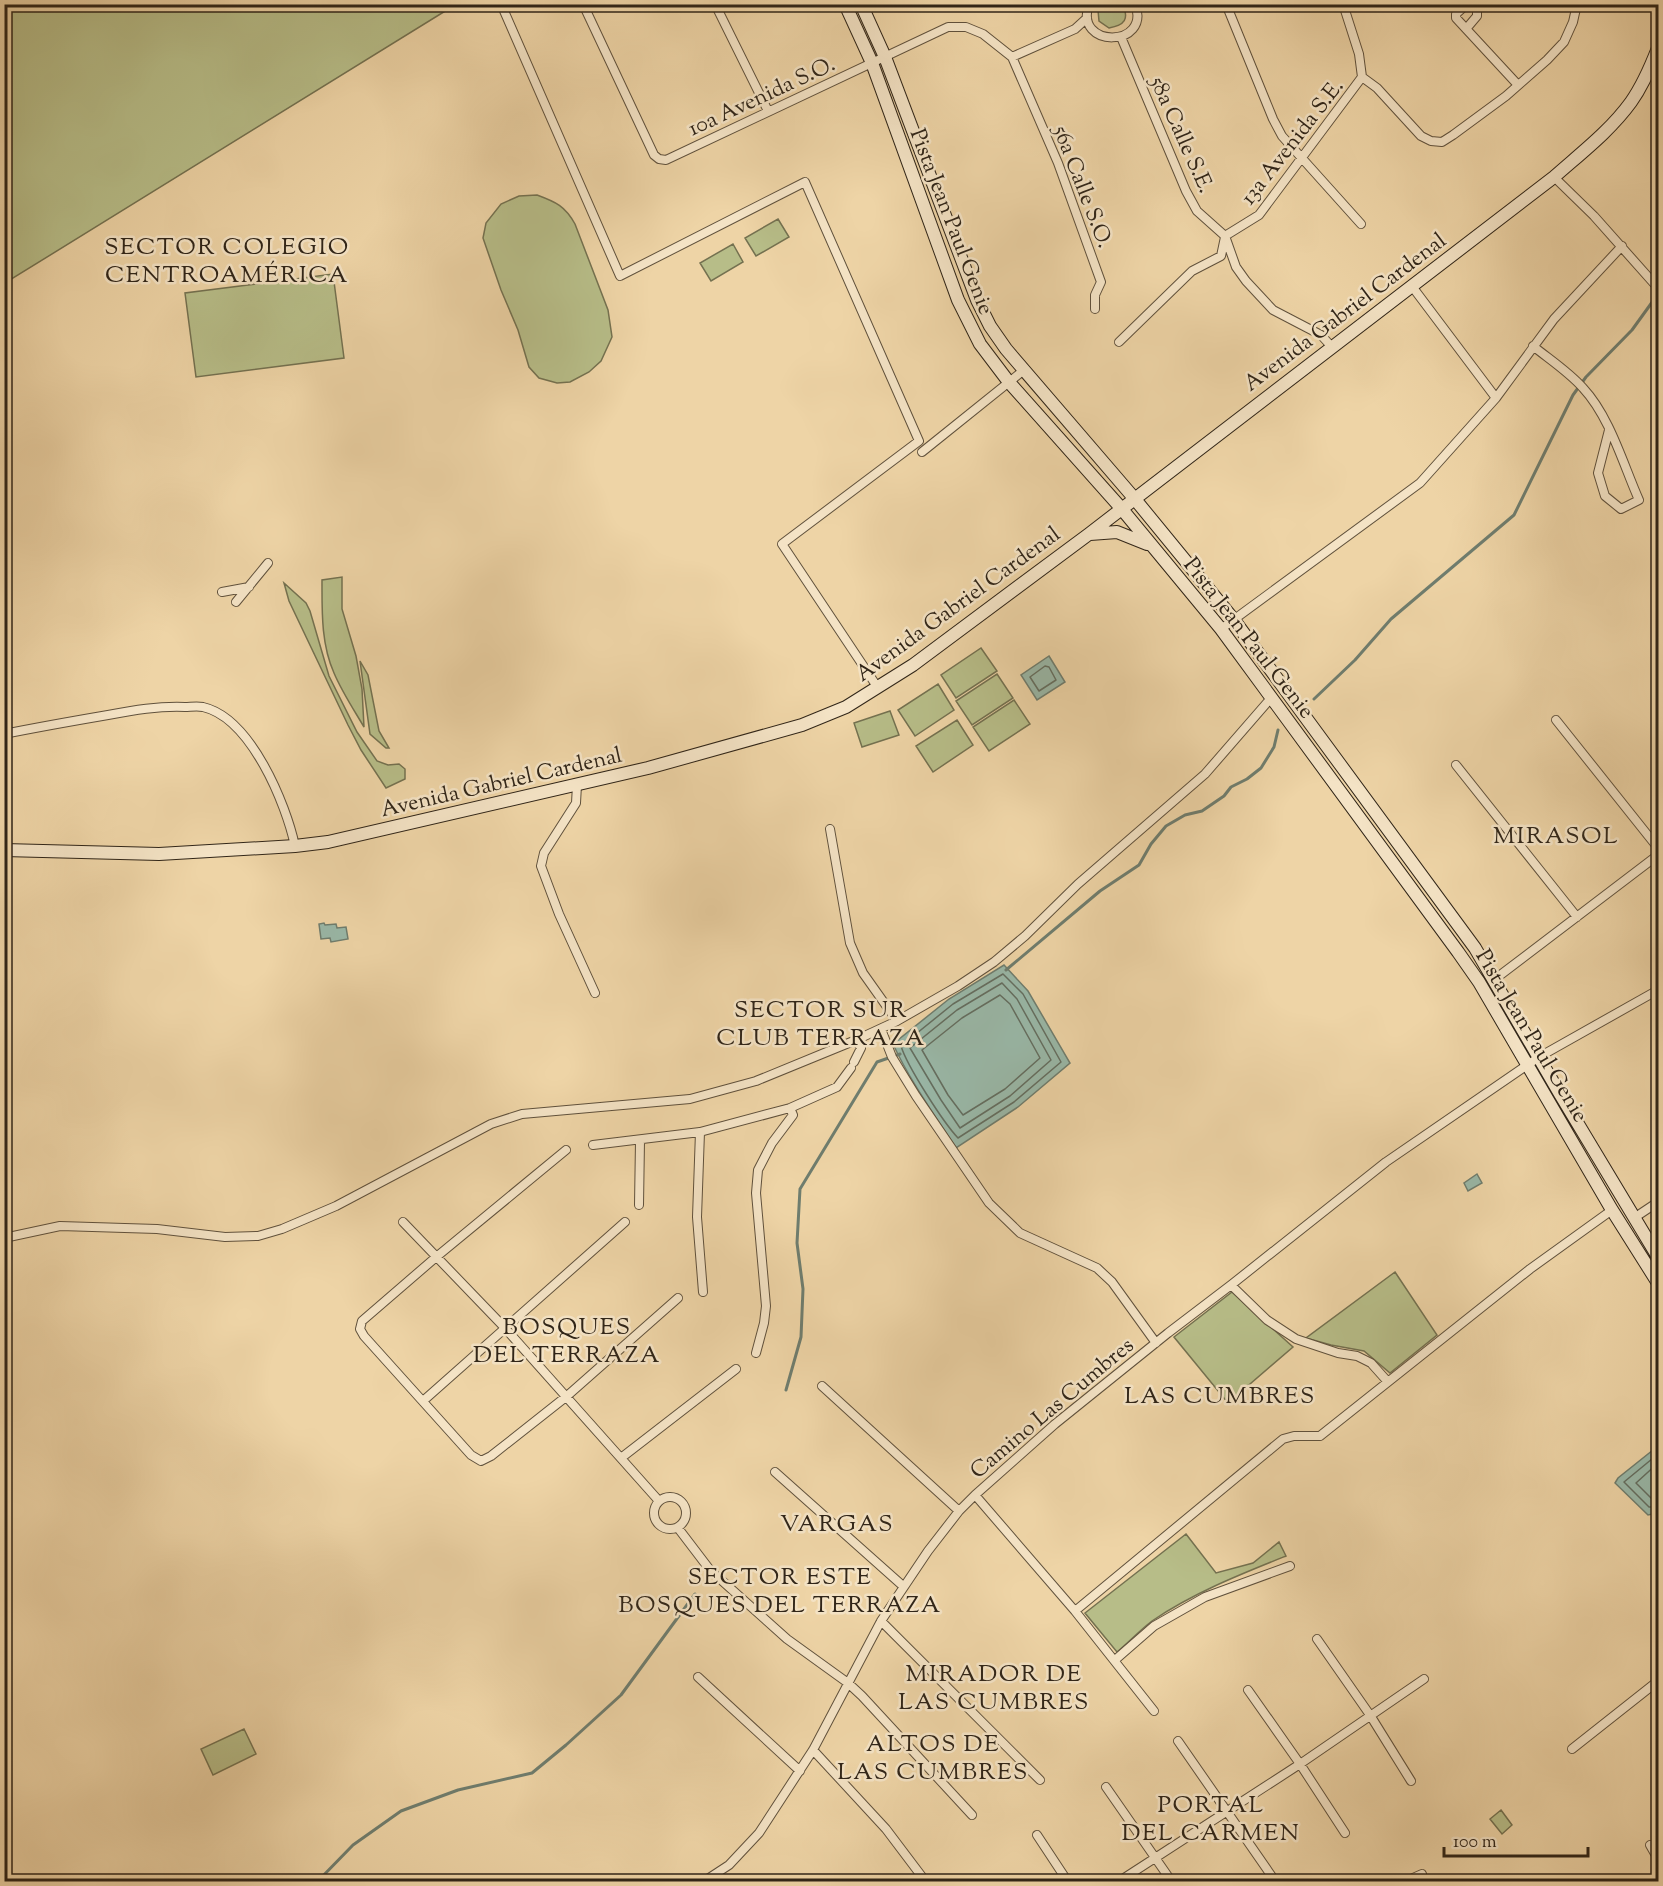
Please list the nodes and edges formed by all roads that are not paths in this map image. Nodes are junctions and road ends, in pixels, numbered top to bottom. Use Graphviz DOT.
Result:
graph roads {
  1 [pos="501,4"];
  2 [pos="583,4"];
  3 [pos="715,4"];
  4 [pos="845,4"];
  5 [pos="861,4"];
  6 [pos="1089,4"];
  7 [pos="1135,4"];
  8 [pos="1226,4"];
  9 [pos="1343,4"];
  10 [pos="1469,4"];
  11 [pos="1577,4"];
  12 [pos="1087,18"];
  13 [pos="1466,29"];
  14 [pos="1121,37"];
  15 [pos="1659,48"];
  16 [pos="885,57"];
  17 [pos="1012,57"];
  18 [pos="872,63"];
  19 [pos="1362,77"];
  20 [pos="1518,85"];
  21 [pos="768,111"];
  22 [pos="1303,158"];
  23 [pos="1554,177"];
  24 [pos="1361,224"];
  25 [pos="1225,236"];
  26 [pos="1622,246"];
  27 [pos="1412,285"];
  28 [pos="1657,286"];
  29 [pos="1095,309"];
  30 [pos="1119,342"];
  31 [pos="1331,346"];
  32 [pos="1533,346"];
  33 [pos="1024,370"];
  34 [pos="1008,381"];
  35 [pos="1496,398"];
  36 [pos="1609,430"];
  37 [pos="922,452"];
  38 [pos="1134,498"];
  39 [pos="1121,508"];
  40 [pos="1089,534"];
  41 [pos="1155,549"];
  42 [pos="268,563"];
  43 [pos="249,587"];
  44 [pos="222,592"];
  45 [pos="236,602"];
  46 [pos="1234,620"];
  47 [pos="1221,629"];
  48 [pos="1266,662"];
  49 [pos="880,687"];
  50 [pos="1272,697"];
  51 [pos="1556,720"];
  52 [pos="4,734"];
  53 [pos="1335,758"];
  54 [pos="1456,765"];
  55 [pos="577,785"];
  56 [pos="830,829"];
  57 [pos="295,846"];
  58 [pos="1659,848"];
  59 [pos="4,850"];
  60 [pos="1659,855"];
  61 [pos="1577,917"];
  62 [pos="1495,979"];
  63 [pos="1659,990"];
  64 [pos="595,993"];
  65 [pos="897,1021"];
  66 [pos="881,1029"];
  67 [pos="856,1040"];
  68 [pos="1533,1061"];
  69 [pos="790,1108"];
  70 [pos="700,1132"];
  71 [pos="640,1141"];
  72 [pos="593,1145"];
  73 [pos="566,1150"];
  74 [pos="1584,1161"];
  75 [pos="1659,1202"];
  76 [pos="639,1205"];
  77 [pos="1612,1210"];
  78 [pos="1634,1218"];
  79 [pos="403,1222"];
  80 [pos="625,1222"];
  81 [pos="4,1238"];
  82 [pos="1659,1257"];
  83 [pos="435,1258"];
  84 [pos="1659,1271"];
  85 [pos="1659,1283"];
  86 [pos="1231,1286"];
  87 [pos="704,1292"];
  88 [pos="678,1298"];
  89 [pos="505,1328"];
  90 [pos="1156,1342"];
  91 [pos="756,1353"];
  92 [pos="736,1369"];
  93 [pos="1388,1382"];
  94 [pos="822,1386"];
  95 [pos="567,1396"];
  96 [pos="423,1401"];
  97 [pos="621,1458"];
  98 [pos="775,1472"];
  99 [pos="975,1495"];
  100 [pos="659,1501"];
  101 [pos="959,1511"];
  102 [pos="678,1528"];
  103 [pos="1290,1566"];
  104 [pos="903,1586"];
  105 [pos="1075,1611"];
  106 [pos="880,1621"];
  107 [pos="1317,1639"];
  108 [pos="1115,1660"];
  109 [pos="698,1677"];
  110 [pos="1424,1679"];
  111 [pos="1659,1681"];
  112 [pos="848,1683"];
  113 [pos="1248,1690"];
  114 [pos="1154,1711"];
  115 [pos="1370,1714"];
  116 [pos="1178,1741"];
  117 [pos="1572,1749"];
  118 [pos="813,1750"];
  119 [pos="1300,1764"];
  120 [pos="800,1772"];
  121 [pos="1040,1780"];
  122 [pos="1412,1781"];
  123 [pos="1106,1787"];
  124 [pos="1226,1811"];
  125 [pos="972,1815"];
  126 [pos="1345,1833"];
  127 [pos="1038,1835"];
  128 [pos="1650,1845"];
  129 [pos="1156,1856"];
  130 [pos="1659,1859"];
  131 [pos="1422,1874"];
  132 [pos="1273,1878"];
  133 [pos="703,1881"];
  134 [pos="926,1881"];
  135 [pos="1068,1881"];
  136 [pos="1118,1881"];
  137 [pos="1172,1881"];
  138 [pos="1404,1881"];
  1 -- 49 [label="street"];
  2 -- 21 [label="street, 10a Avenida S.O."];
  3 -- 21 [label="street"];
  4 -- 18 [label="main road, Pista Jean Paul Genie"];
  5 -- 16 [label="main road, Pista Jean Paul Genie"];
  6 -- 12 [label="street"];
  7 -- 14 [label="street"];
  8 -- 22 [label="street"];
  9 -- 19 [label="street"];
  10 -- 13 [label="street"];
  10 -- 13 [label="street"];
  11 -- 20 [label="street"];
  12 -- 14 [label="street"];
  12 -- 17 [label="street"];
  13 -- 20 [label="street"];
  14 -- 25 [label="street, 58a Calle S.E."];
  15 -- 23 [label="main road, Avenida Gabriel Cardenal"];
  16 -- 17 [label="street, 10a Avenida S.O."];
  16 -- 18 [label="street, 10a Avenida S.O."];
  16 -- 33 [label="main road, Pista Jean Paul Genie"];
  17 -- 29 [label="street, 56a Calle S.O."];
  18 -- 21 [label="street, 10a Avenida S.O."];
  18 -- 34 [label="main road, Pista Jean Paul Genie"];
  19 -- 20 [label="street"];
  19 -- 22 [label="street, 13a Avenida S.E."];
  22 -- 24 [label="street"];
  22 -- 25 [label="street, 13a Avenida S.E."];
  23 -- 26 [label="street"];
  23 -- 27 [label="main road, Avenida Gabriel Cardenal"];
  25 -- 30 [label="street"];
  25 -- 31 [label="street"];
  26 -- 28 [label="street"];
  26 -- 32 [label="street"];
  27 -- 31 [label="main road, Avenida Gabriel Cardenal"];
  27 -- 35 [label="street"];
  31 -- 38 [label="main road, Avenida Gabriel Cardenal"];
  32 -- 35 [label="street"];
  32 -- 36 [label="street"];
  33 -- 34 [label="street"];
  33 -- 38 [label="main road, Pista Jean Paul Genie"];
  34 -- 37 [label="street"];
  34 -- 39 [label="main road, Pista Jean Paul Genie"];
  35 -- 46 [label="street"];
  36 -- 36 [label="street"];
  38 -- 39 [label="main road, Avenida Gabriel Cardenal"];
  38 -- 46 [label="main road, Pista Jean Paul Genie"];
  39 -- 40 [label="main road, Avenida Gabriel Cardenal"];
  39 -- 41 [label="main road, Pista Jean Paul Genie"];
  40 -- 41 [label="main road"];
  40 -- 49 [label="main road, Avenida Gabriel Cardenal"];
  41 -- 47 [label="main road, Pista Jean Paul Genie"];
  42 -- 43 [label="street"];
  43 -- 44 [label="street"];
  43 -- 45 [label="street"];
  46 -- 47 [label="street"];
  46 -- 48 [label="main road, Pista Jean Paul Genie"];
  47 -- 50 [label="main road, Pista Jean Paul Genie"];
  48 -- 50 [label="main road"];
  48 -- 53 [label="main road, Pista Jean Paul Genie"];
  49 -- 55 [label="main road, Avenida Gabriel Cardenal"];
  50 -- 53 [label="main road"];
  50 -- 65 [label="street"];
  50 -- 68 [label="main road, Pista Jean Paul Genie"];
  51 -- 58 [label="street"];
  52 -- 57 [label="street"];
  53 -- 62 [label="main road, Pista Jean Paul Genie"];
  54 -- 61 [label="street"];
  55 -- 57 [label="main road, Avenida Gabriel Cardenal"];
  55 -- 64 [label="street"];
  56 -- 65 [label="street"];
  57 -- 59 [label="main road, Avenida Gabriel Cardenal"];
  60 -- 61 [label="street"];
  61 -- 62 [label="street"];
  62 -- 68 [label="main road, Pista Jean Paul Genie"];
  63 -- 68 [label="street, Camino Las Cumbres"];
  65 -- 66 [label="street"];
  66 -- 67 [label="street"];
  66 -- 90 [label="street"];
  67 -- 69 [label="street"];
  67 -- 81 [label="street"];
  68 -- 74 [label="main road, Pista Jean Paul Genie"];
  68 -- 78 [label="main road, Pista Jean Paul Genie"];
  68 -- 86 [label="street, Camino Las Cumbres"];
  69 -- 70 [label="street"];
  69 -- 91 [label="street"];
  70 -- 71 [label="street"];
  70 -- 87 [label="street"];
  71 -- 72 [label="street"];
  71 -- 76 [label="street"];
  73 -- 83 [label="street"];
  74 -- 77 [label="main road, Pista Jean Paul Genie"];
  74 -- 78 [label="main road"];
  75 -- 78 [label="street"];
  77 -- 85 [label="main road, Pista Jean Paul Genie"];
  77 -- 93 [label="street"];
  78 -- 82 [label="main road, Pista Jean Paul Genie"];
  78 -- 84 [label="main road"];
  79 -- 83 [label="street"];
  80 -- 89 [label="street"];
  83 -- 89 [label="street"];
  83 -- 96 [label="street"];
  86 -- 90 [label="street, Camino Las Cumbres"];
  86 -- 93 [label="street"];
  88 -- 95 [label="street"];
  89 -- 95 [label="street"];
  89 -- 96 [label="street"];
  90 -- 99 [label="street, Camino Las Cumbres"];
  92 -- 97 [label="street"];
  93 -- 105 [label="street"];
  94 -- 101 [label="street"];
  95 -- 96 [label="street"];
  95 -- 97 [label="street"];
  97 -- 100 [label="street"];
  98 -- 104 [label="street"];
  99 -- 101 [label="street, Camino Las Cumbres"];
  99 -- 105 [label="street"];
  100 -- 102 [label="street"];
  100 -- 102 [label="street"];
  101 -- 104 [label="street, Camino Las Cumbres"];
  102 -- 112 [label="street"];
  103 -- 108 [label="street"];
  104 -- 106 [label="street, Camino Las Cumbres"];
  105 -- 108 [label="street"];
  106 -- 112 [label="street, Camino Las Cumbres"];
  106 -- 121 [label="street"];
  107 -- 115 [label="street"];
  108 -- 114 [label="street"];
  109 -- 120 [label="street"];
  110 -- 115 [label="street"];
  111 -- 117 [label="street"];
  112 -- 118 [label="street, Camino Las Cumbres"];
  112 -- 125 [label="street"];
  113 -- 119 [label="street"];
  115 -- 119 [label="street"];
  115 -- 122 [label="street"];
  116 -- 124 [label="street"];
  118 -- 120 [label="street, Camino Las Cumbres"];
  118 -- 134 [label="street"];
  119 -- 124 [label="street"];
  119 -- 126 [label="street"];
  120 -- 133 [label="street, Camino Las Cumbres"];
  123 -- 129 [label="street"];
  124 -- 129 [label="street"];
  124 -- 132 [label="street"];
  127 -- 135 [label="street"];
  128 -- 130 [label="street"];
  129 -- 136 [label="street"];
  129 -- 137 [label="street"];
  131 -- 138 [label="street"];
}
